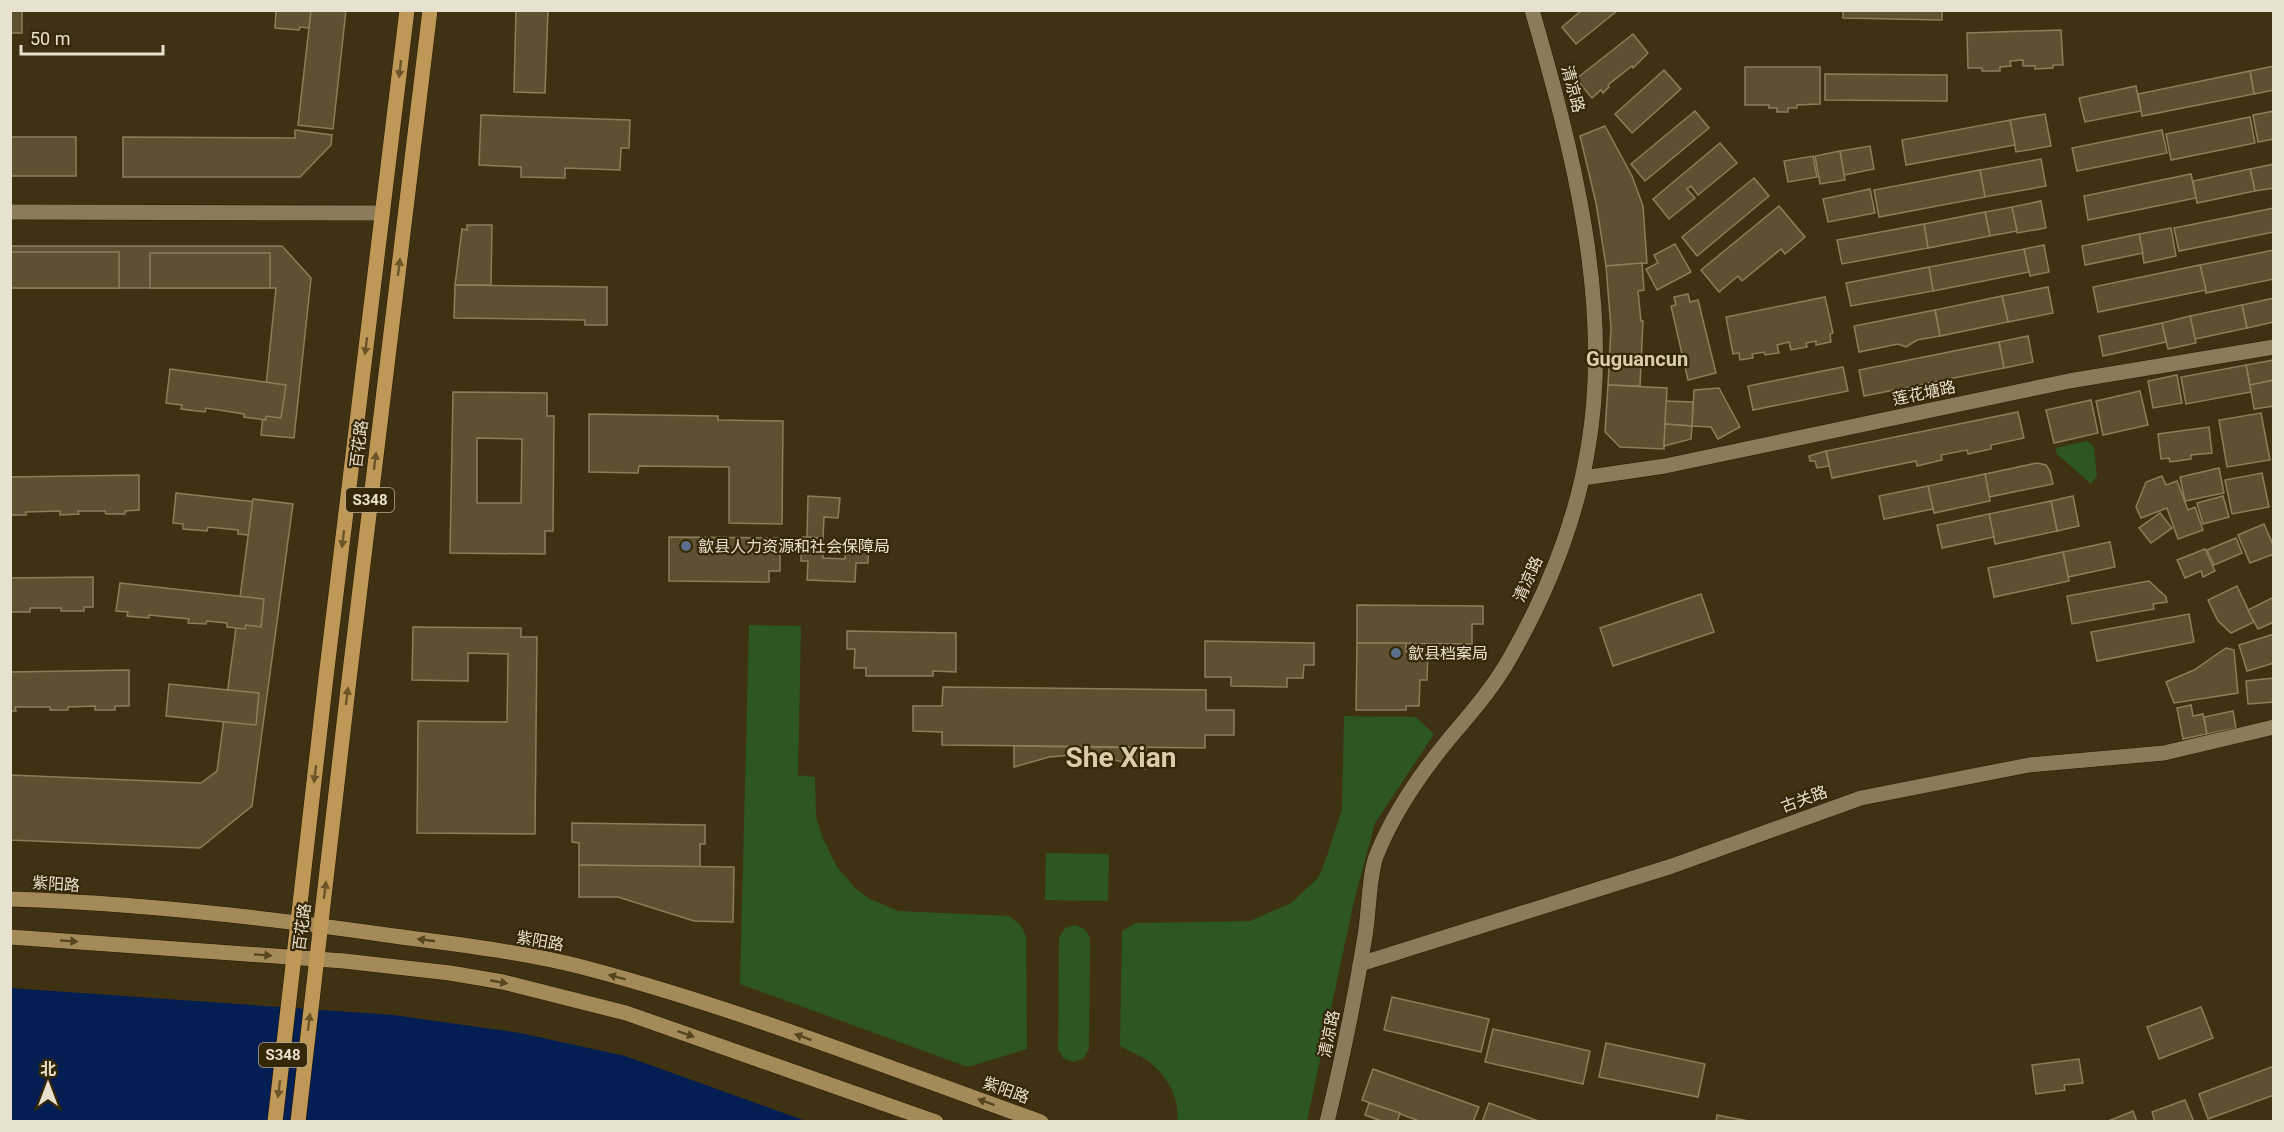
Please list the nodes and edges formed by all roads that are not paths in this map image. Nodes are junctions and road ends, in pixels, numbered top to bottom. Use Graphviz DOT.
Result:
graph roads {
  1 [pos="407,10"];
  2 [pos="430,10"];
  3 [pos="1532,10"];
  4 [pos="10,212"];
  5 [pos="382,213"];
  6 [pos="2274,347"];
  7 [pos="1582,478"];
  8 [pos="2274,727"];
  9 [pos="10,899"];
  10 [pos="298,923"];
  11 [pos="321,925"];
  12 [pos="10,937"];
  13 [pos="294,957"];
  14 [pos="317,959"];
  15 [pos="1360,964"];
  16 [pos="275,1122"];
  17 [pos="298,1122"];
  18 [pos="936,1122"];
  19 [pos="1041,1122"];
  20 [pos="1327,1122"];
  1 -- 5 [label="main road, 百花路 / S348, one-way"];
  11 -- 2 [label="main road, 百花路 / S348, one-way"];
  3 -- 7 [label="street, 清凉路"];
  4 -- 5 [label="street"];
  5 -- 10 [label="main road, 百花路 / S348, one-way"];
  6 -- 7 [label="street, 莲花塘路"];
  7 -- 15 [label="street, 清凉路"];
  8 -- 15 [label="street, 古关路"];
  9 -- 10 [label="main road, 紫阳路"];
  10 -- 11 [label="main road, 紫阳路"];
  10 -- 13 [label="main road, 百花路 / S348"];
  11 -- 14 [label="main road, 百花路 / S348"];
  19 -- 11 [label="main road, 紫阳路, one-way"];
  12 -- 13 [label="main road, one-way"];
  13 -- 14 [label="main road"];
  13 -- 16 [label="main road, 百花路 / S348, one-way"];
  17 -- 14 [label="main road, 百花路 / S348, one-way"];
  14 -- 18 [label="main road, one-way"];
  15 -- 20 [label="street, 清凉路"];
}
